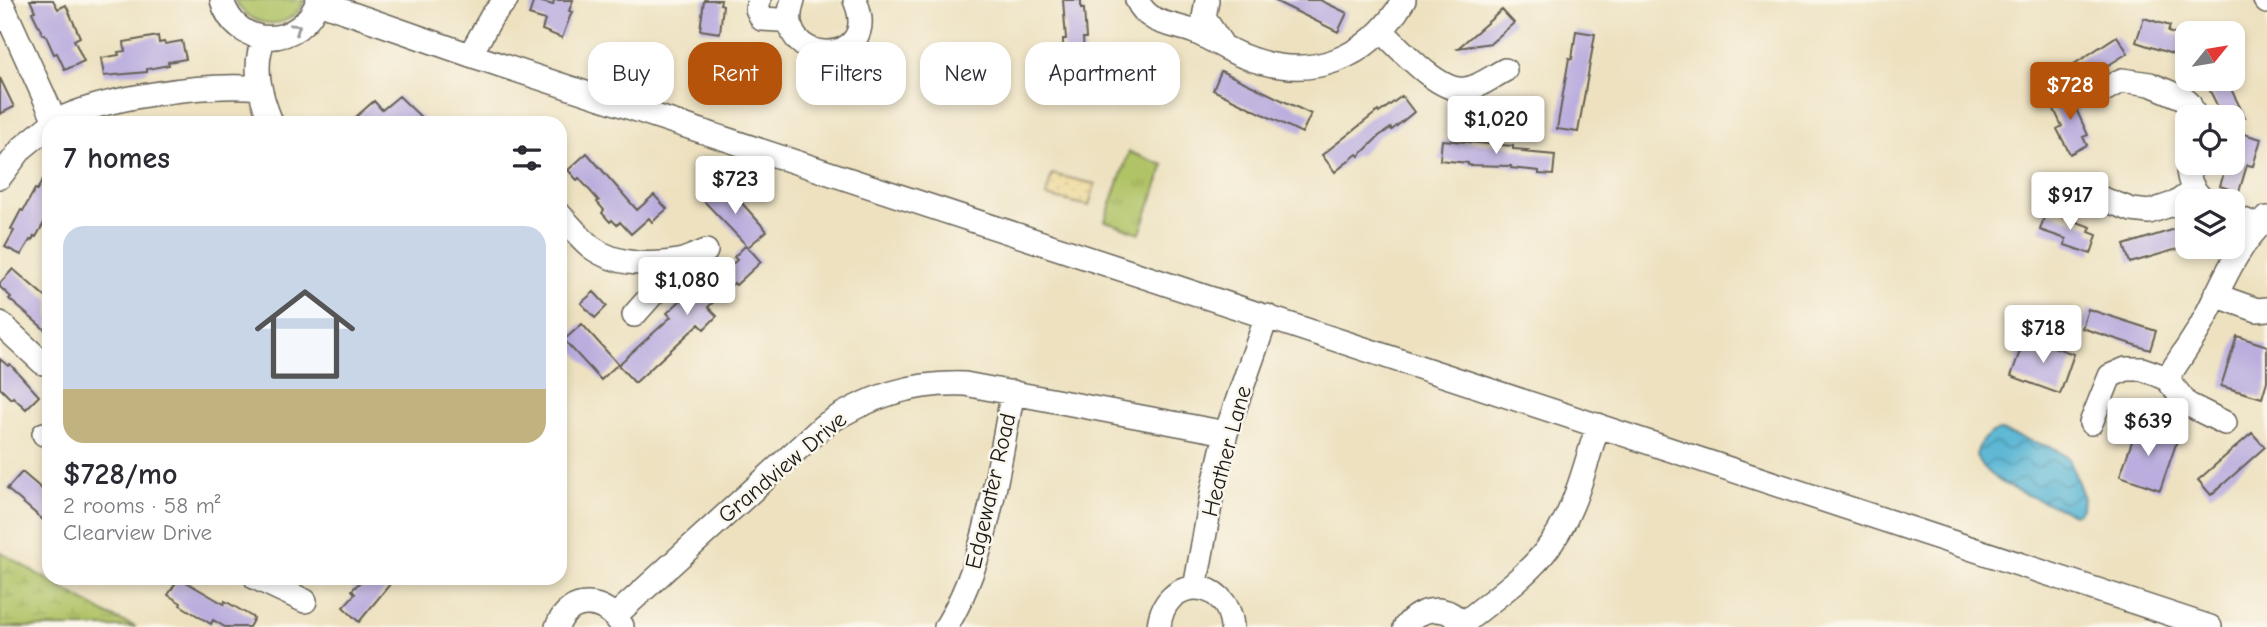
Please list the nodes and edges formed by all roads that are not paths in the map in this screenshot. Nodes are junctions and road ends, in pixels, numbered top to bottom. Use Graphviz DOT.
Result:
graph roads {
  1 [pos="222,0"];
  2 [pos="506,0"];
  3 [pos="759,0"];
  4 [pos="855,0"];
  5 [pos="1137,0"];
  6 [pos="1207,0"];
  7 [pos="1404,0"];
  8 [pos="318,1"];
  9 [pos="3,6"];
  10 [pos="791,8"];
  11 [pos="1382,31"];
  12 [pos="264,38"];
  13 [pos="1223,45"];
  14 [pos="470,55"];
  15 [pos="1505,70"];
  16 [pos="260,88"];
  17 [pos="2099,93"];
  18 [pos="2190,105"];
  19 [pos="50,116"];
  20 [pos="69,116"];
  21 [pos="269,116"];
  22 [pos="42,132"];
  23 [pos="0,177"];
  24 [pos="2060,188"];
  25 [pos="2175,203"];
  26 [pos="2245,218"];
  27 [pos="567,222"];
  28 [pos="2263,222"];
  29 [pos="706,251"];
  30 [pos="684,260"];
  31 [pos="2216,295"];
  32 [pos="2267,309"];
  33 [pos="634,315"];
  34 [pos="1267,316"];
  35 [pos="0,323"];
  36 [pos="42,362"];
  37 [pos="2167,379"];
  38 [pos="1013,392"];
  39 [pos="2091,423"];
  40 [pos="2225,423"];
  41 [pos="1598,425"];
  42 [pos="1226,433"];
  43 [pos="271,585"];
  44 [pos="1195,588"];
  45 [pos="305,601"];
  46 [pos="619,621"];
  47 [pos="1464,625"];
  48 [pos="557,627"];
  49 [pos="946,627"];
  50 [pos="1159,627"];
  51 [pos="1232,627"];
  52 [pos="1405,627"];
  53 [pos="2210,627"];
  1 -- 12 [label="street"];
  2 -- 14 [label="street"];
  3 -- 10 [label="street"];
  4 -- 10 [label="street"];
  5 -- 13 [label="street"];
  6 -- 13 [label="street"];
  7 -- 11 [label="street"];
  12 -- 8 [label="street, one-way"];
  8 -- 14 [label="street"];
  9 -- 19 [label="street"];
  11 -- 13 [label="street"];
  11 -- 15 [label="street"];
  12 -- 16 [label="street"];
  14 -- 34 [label="street"];
  16 -- 20 [label="street"];
  16 -- 21 [label="street"];
  17 -- 18 [label="street"];
  22 -- 23 [label="street"];
  24 -- 25 [label="street"];
  26 -- 28 [label="street"];
  27 -- 30 [label="street"];
  28 -- 31 [label="street"];
  29 -- 30 [label="street"];
  30 -- 33 [label="street"];
  31 -- 32 [label="street"];
  31 -- 37 [label="street"];
  34 -- 41 [label="street"];
  34 -- 42 [label="street, Heather Lane"];
  35 -- 36 [label="street"];
  37 -- 39 [label="street"];
  37 -- 40 [label="street"];
  38 -- 42 [label="street, Grandview Drive"];
  38 -- 46 [label="street, Grandview Drive"];
  38 -- 49 [label="street, Edgewater Road"];
  41 -- 47 [label="street"];
  41 -- 53 [label="street"];
  42 -- 44 [label="street, Heather Lane"];
  43 -- 45 [label="street"];
  44 -- 50 [label="street"];
  44 -- 51 [label="street"];
  46 -- 48 [label="street, Grandview Drive"];
  47 -- 52 [label="street"];
}
